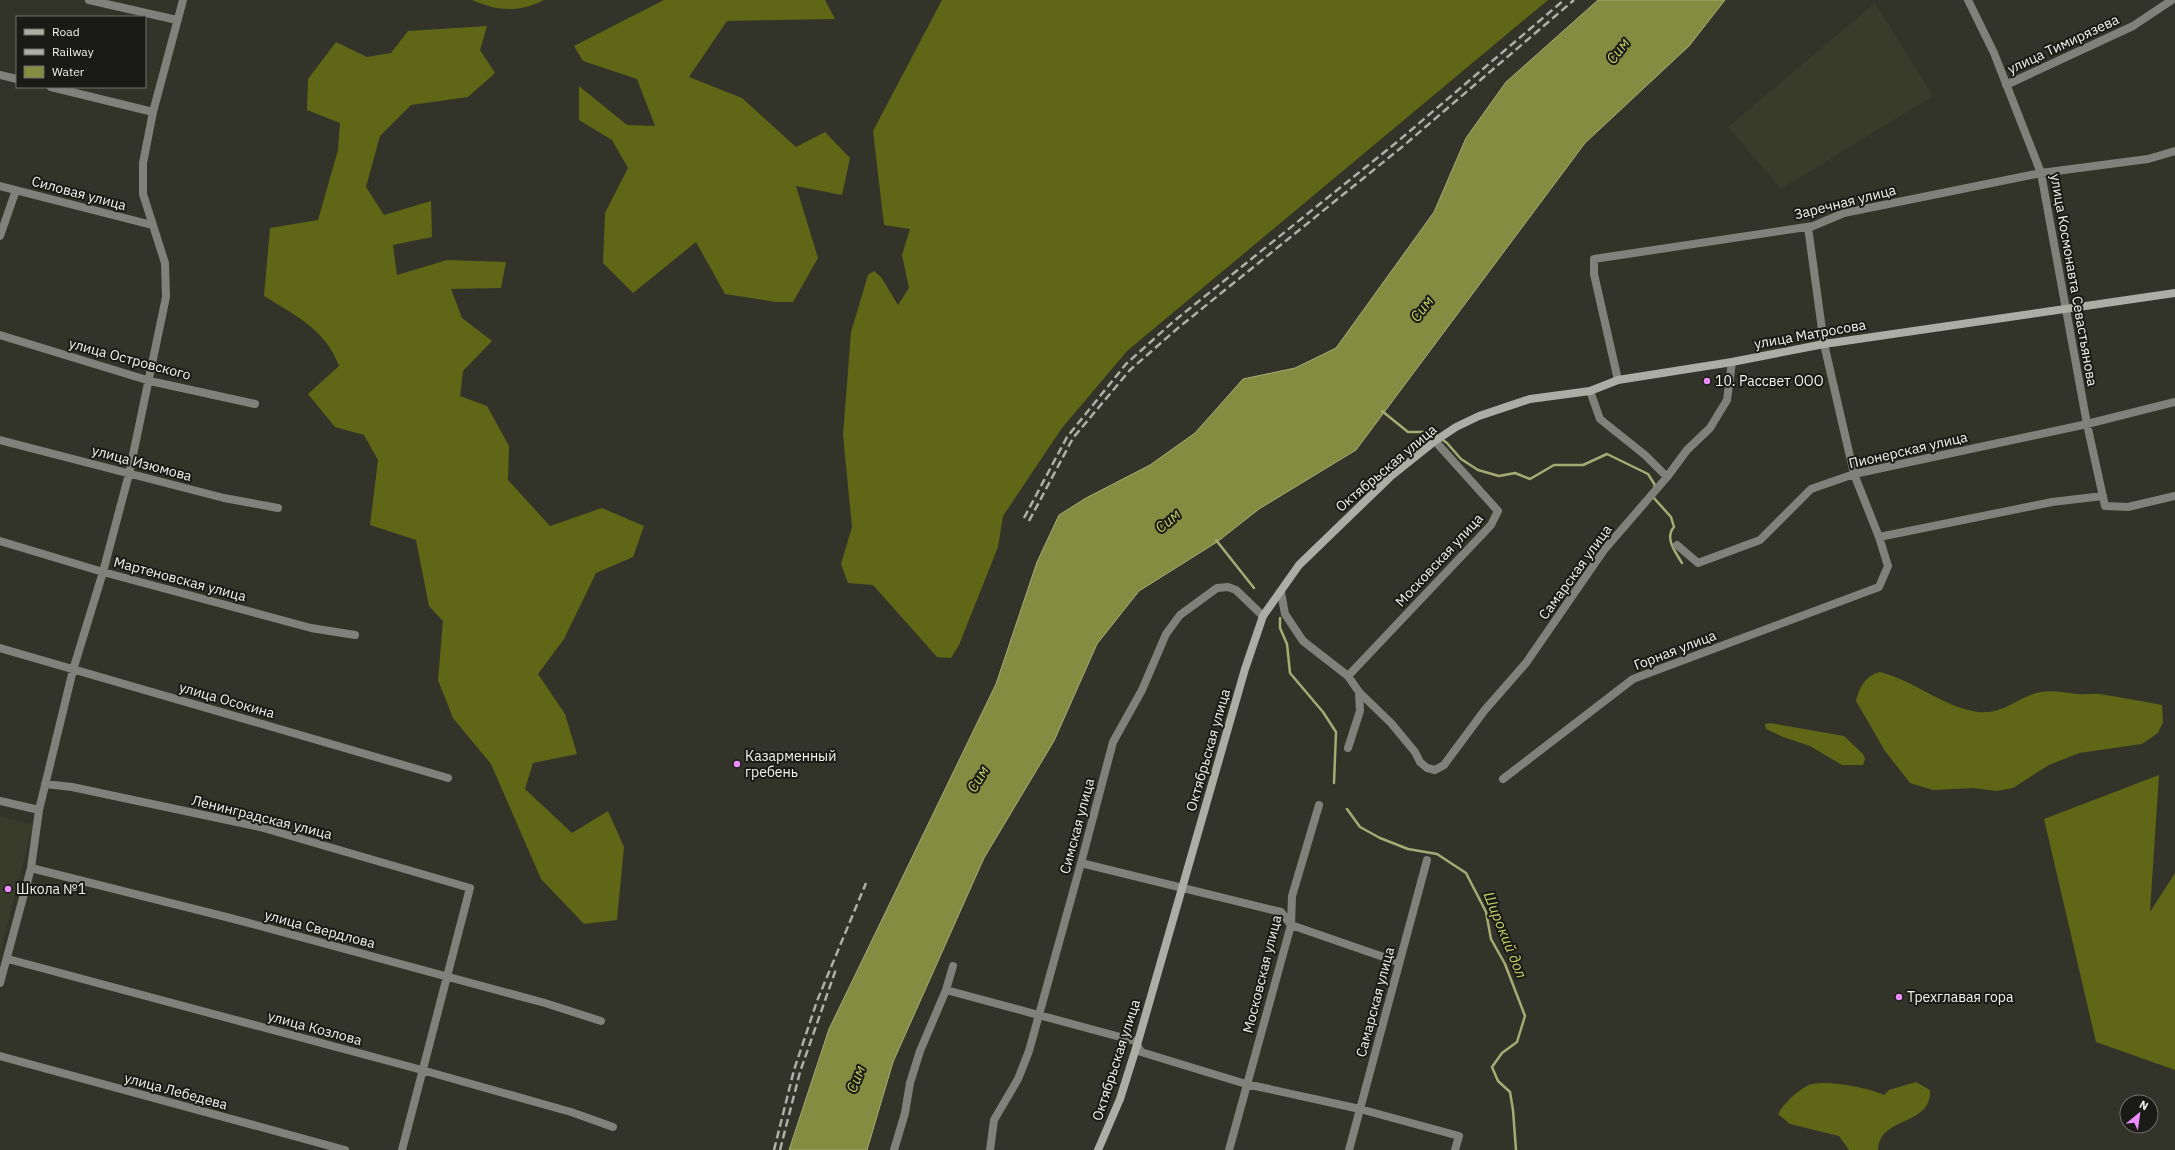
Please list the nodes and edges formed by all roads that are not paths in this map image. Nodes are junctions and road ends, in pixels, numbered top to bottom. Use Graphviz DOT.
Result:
graph roads {
  1 [pos="89,0"];
  2 [pos="183,0"];
  3 [pos="1968,0"];
  4 [pos="2172,0"];
  5 [pos="177,20"];
  6 [pos="0,75"];
  7 [pos="16,79"];
  8 [pos="2006,84"];
  9 [pos="55,88"];
  10 [pos="153,112"];
  11 [pos="2175,150"];
  12 [pos="2042,173"];
  13 [pos="0,186"];
  14 [pos="16,190"];
  15 [pos="152,226"];
  16 [pos="1808,227"];
  17 [pos="0,236"];
  18 [pos="2175,292"];
  19 [pos="2066,308"];
  20 [pos="0,335"];
  21 [pos="1824,344"];
  22 [pos="1732,362"];
  23 [pos="1618,380"];
  24 [pos="150,381"];
  25 [pos="1590,391"];
  26 [pos="2175,402"];
  27 [pos="255,404"];
  28 [pos="2086,424"];
  29 [pos="1456,427"];
  30 [pos="0,440"];
  31 [pos="1435,441"];
  32 [pos="129,474"];
  33 [pos="1854,474"];
  34 [pos="1667,477"];
  35 [pos="2103,496"];
  36 [pos="2175,496"];
  37 [pos="278,508"];
  38 [pos="1879,537"];
  39 [pos="0,541"];
  40 [pos="1676,545"];
  41 [pos="103,572"];
  42 [pos="1281,592"];
  43 [pos="1263,616"];
  44 [pos="355,635"];
  45 [pos="0,648"];
  46 [pos="73,670"];
  47 [pos="1348,676"];
  48 [pos="1359,692"];
  49 [pos="1348,748"];
  50 [pos="448,778"];
  51 [pos="1503,779"];
  52 [pos="45,784"];
  53 [pos="0,801"];
  54 [pos="1319,805"];
  55 [pos="39,810"];
  56 [pos="1427,860"];
  57 [pos="1081,863"];
  58 [pos="30,868"];
  59 [pos="1181,889"];
  60 [pos="1291,925"];
  61 [pos="8,959"];
  62 [pos="1398,962"];
  63 [pos="953,966"];
  64 [pos="446,977"];
  65 [pos="0,983"];
  66 [pos="946,990"];
  67 [pos="1037,1015"];
  68 [pos="601,1021"];
  69 [pos="1137,1046"];
  70 [pos="0,1056"];
  71 [pos="422,1070"];
  72 [pos="1246,1084"];
  73 [pos="1360,1109"];
  74 [pos="613,1127"];
  75 [pos="345,1150"];
  76 [pos="402,1150"];
  77 [pos="894,1150"];
  78 [pos="990,1150"];
  79 [pos="1098,1150"];
  80 [pos="1229,1150"];
  81 [pos="1349,1150"];
  82 [pos="1455,1150"];
  1 -- 5 [label="street"];
  2 -- 5 [label="street"];
  3 -- 8 [label="street, улица Космонавта Севастьянова"];
  4 -- 8 [label="street, улица Тимирязева"];
  5 -- 10 [label="street"];
  6 -- 7 [label="street"];
  8 -- 12 [label="street, улица Космонавта Севастьянова"];
  9 -- 10 [label="street"];
  10 -- 15 [label="street"];
  11 -- 12 [label="street, Заречная улица"];
  12 -- 16 [label="street, Заречная улица"];
  12 -- 19 [label="street, улица Космонавта Севастьянова"];
  13 -- 14 [label="street, Силовая улица"];
  14 -- 15 [label="street, Силовая улица"];
  14 -- 17 [label="street"];
  15 -- 24 [label="street"];
  16 -- 21 [label="street"];
  16 -- 23 [label="street, Заречная улица"];
  18 -- 19 [label="main road, улица Матросова"];
  19 -- 21 [label="main road, улица Матросова"];
  19 -- 28 [label="street, улица Космонавта Севастьянова"];
  20 -- 24 [label="street, улица Островского"];
  21 -- 22 [label="main road, улица Матросова"];
  21 -- 33 [label="street"];
  22 -- 23 [label="main road, улица Матросова"];
  22 -- 34 [label="street, Самарская улица"];
  23 -- 25 [label="main road, улица Матросова"];
  24 -- 27 [label="street, улица Островского"];
  24 -- 32 [label="street"];
  25 -- 29 [label="main road, улица Матросова"];
  25 -- 34 [label="street"];
  26 -- 28 [label="street, Пионерская улица"];
  28 -- 33 [label="street, Пионерская улица"];
  28 -- 35 [label="street, улица Космонавта Севастьянова"];
  29 -- 31 [label="main road, Октябрьская улица"];
  30 -- 32 [label="street, улица Изюмова"];
  31 -- 42 [label="main road, Октябрьская улица"];
  31 -- 47 [label="street, Московская улица"];
  32 -- 37 [label="street, улица Изюмова"];
  32 -- 41 [label="street"];
  33 -- 38 [label="street"];
  33 -- 40 [label="street, Пионерская улица"];
  34 -- 48 [label="street, Самарская улица"];
  35 -- 36 [label="street"];
  35 -- 38 [label="street"];
  38 -- 51 [label="street, Горная улица"];
  39 -- 41 [label="street, Мартеновская улица"];
  41 -- 44 [label="street, Мартеновская улица"];
  41 -- 46 [label="street"];
  42 -- 43 [label="main road, Октябрьская улица"];
  42 -- 47 [label="street"];
  43 -- 57 [label="street, Симская улица"];
  43 -- 59 [label="main road, Октябрьская улица"];
  45 -- 46 [label="street, улица Осокина"];
  46 -- 50 [label="street, улица Осокина"];
  46 -- 52 [label="street"];
  47 -- 48 [label="street"];
  48 -- 49 [label="street"];
  52 -- 55 [label="street"];
  52 -- 64 [label="street, Ленинградская улица"];
  53 -- 55 [label="street"];
  54 -- 60 [label="street, Московская улица"];
  55 -- 58 [label="street"];
  56 -- 62 [label="street, Самарская улица"];
  57 -- 59 [label="street"];
  57 -- 67 [label="street, Симская улица"];
  58 -- 61 [label="street"];
  58 -- 64 [label="street, улица Свердлова"];
  59 -- 60 [label="street"];
  59 -- 69 [label="main road, Октябрьская улица"];
  60 -- 62 [label="street"];
  60 -- 72 [label="street, Московская улица"];
  61 -- 65 [label="street"];
  61 -- 71 [label="street, улица Козлова"];
  62 -- 73 [label="street, Самарская улица"];
  63 -- 66 [label="street"];
  64 -- 68 [label="street, улица Свердлова"];
  64 -- 71 [label="street"];
  66 -- 67 [label="street"];
  66 -- 77 [label="street"];
  67 -- 69 [label="street"];
  67 -- 78 [label="street, Симская улица"];
  69 -- 72 [label="street"];
  69 -- 79 [label="main road, Октябрьская улица"];
  70 -- 75 [label="street, улица Лебедева"];
  71 -- 74 [label="street, улица Козлова"];
  71 -- 76 [label="street"];
  72 -- 73 [label="street"];
  72 -- 80 [label="street, Московская улица"];
  73 -- 81 [label="street, Самарская улица"];
  73 -- 82 [label="street"];
}
